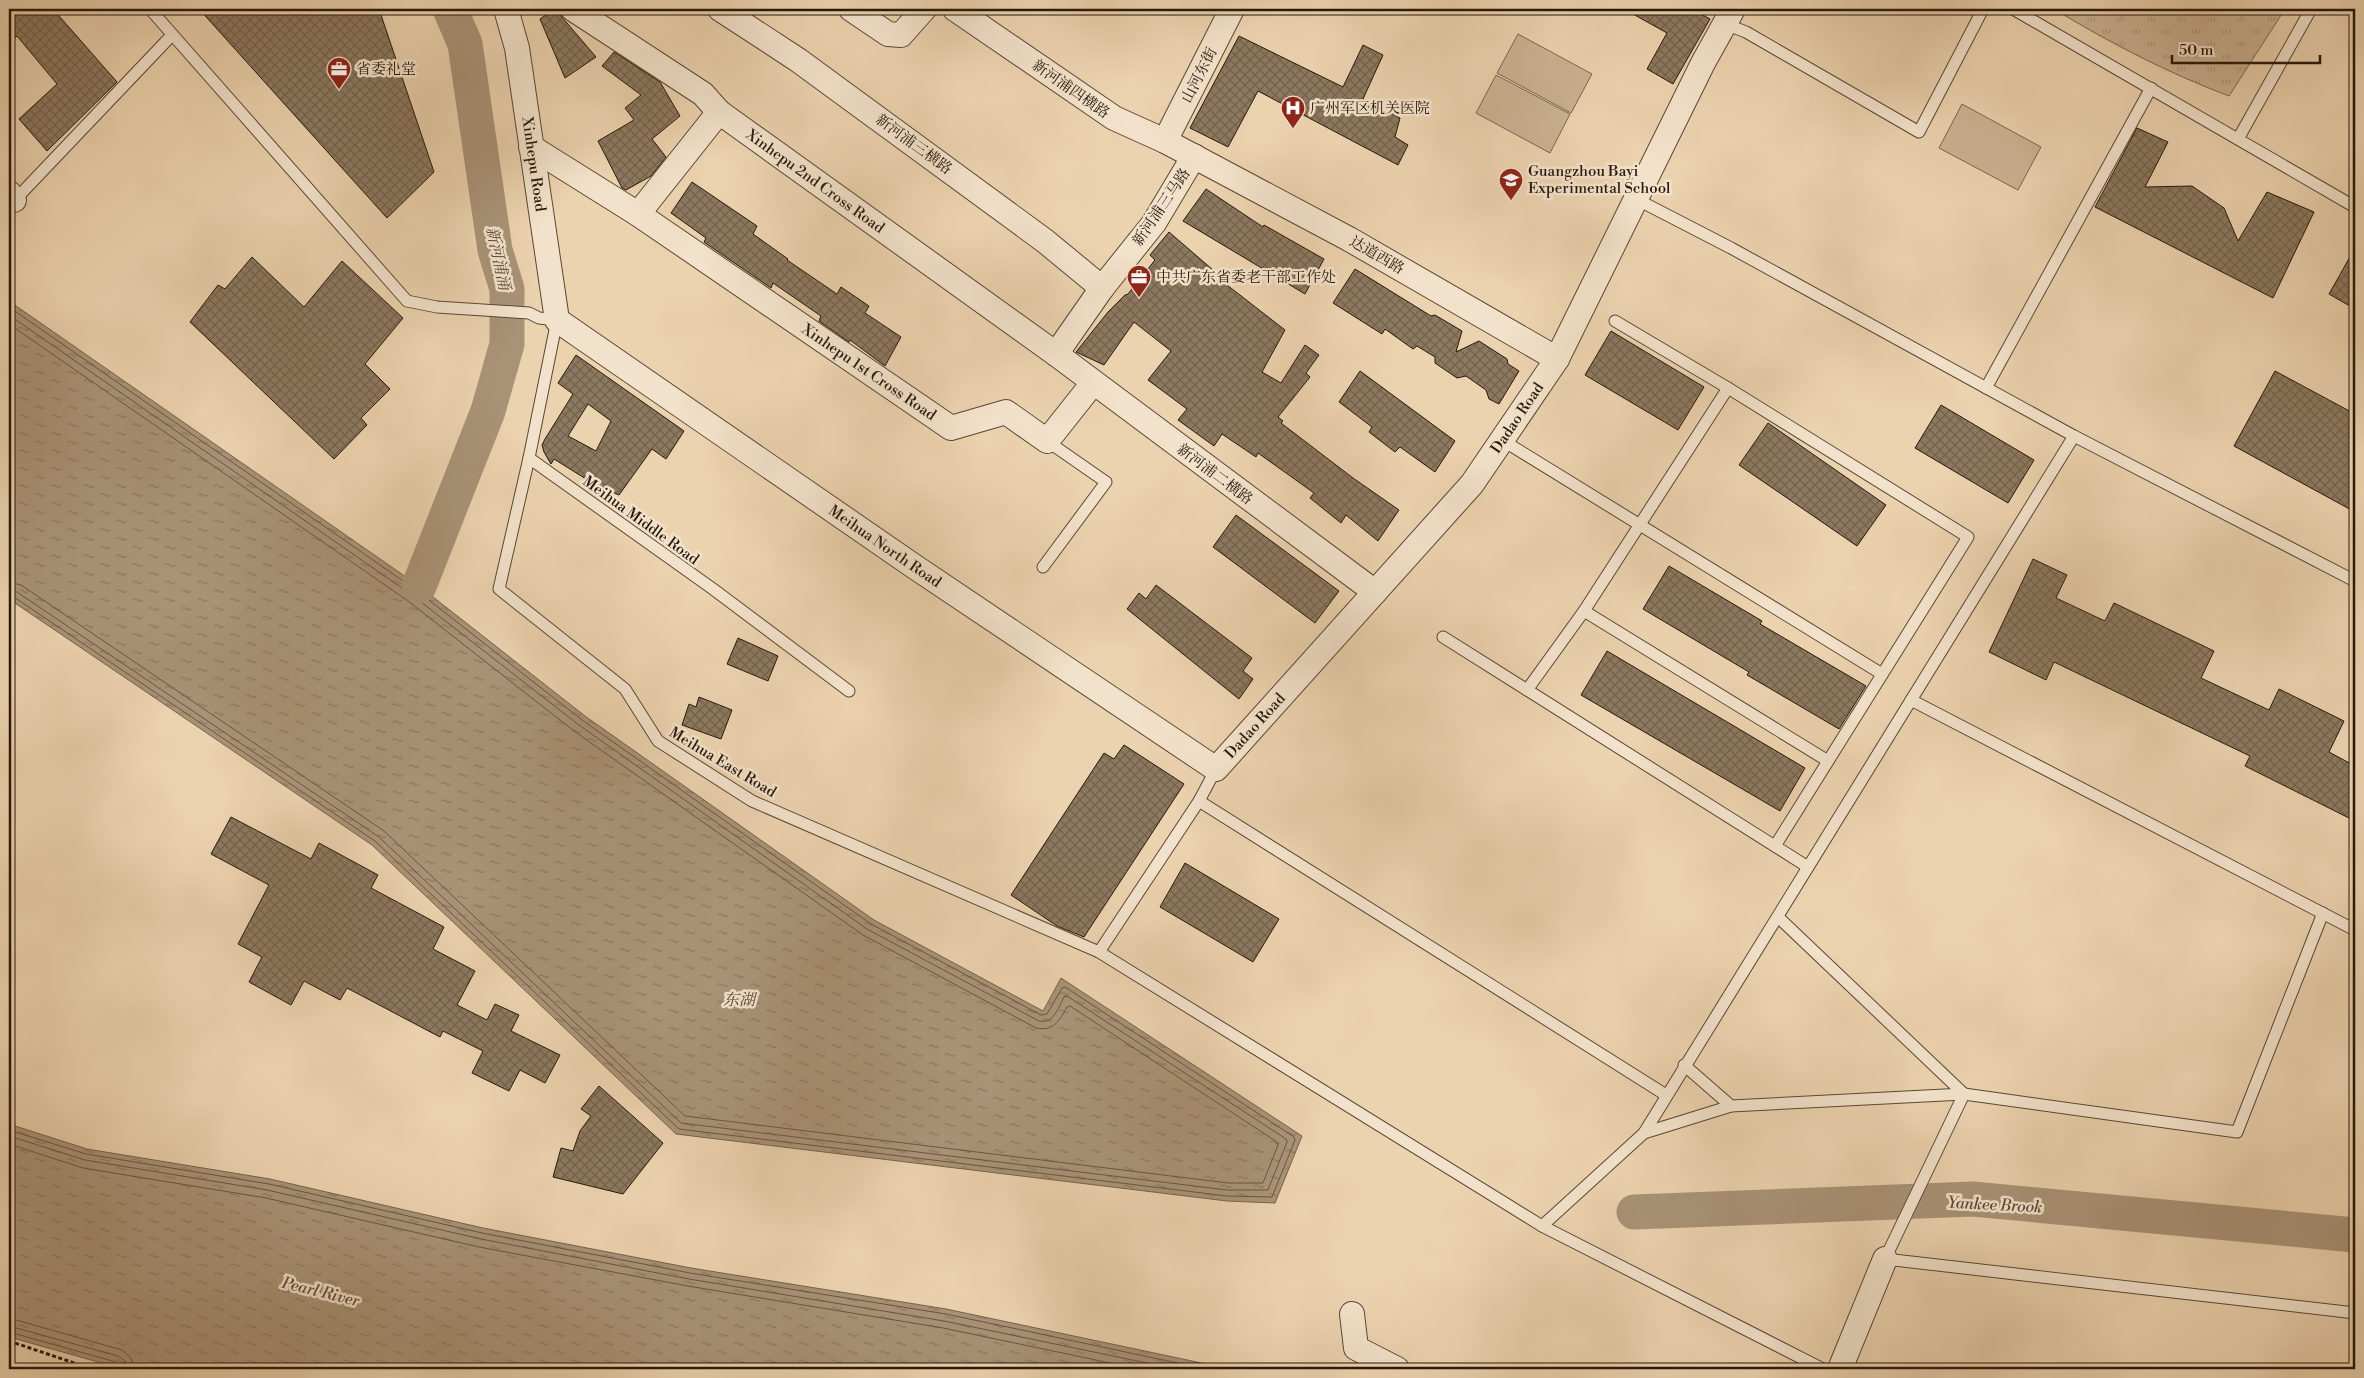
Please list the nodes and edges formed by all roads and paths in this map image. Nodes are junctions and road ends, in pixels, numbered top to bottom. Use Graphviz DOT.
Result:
graph roads {
  1 [pos="150,9"];
  2 [pos="506,9"];
  3 [pos="573,9"];
  4 [pos="720,9"];
  5 [pos="851,9"];
  6 [pos="924,9"];
  7 [pos="955,9"];
  8 [pos="1232,9"];
  9 [pos="1984,9"];
  10 [pos="2013,9"];
  11 [pos="2311,9"];
  12 [pos="1729,16"];
  13 [pos="172,35"];
  14 [pos="2151,88"];
  15 [pos="719,112"];
  16 [pos="2238,139"];
  17 [pos="1165,140"];
  18 [pos="531,147"];
  19 [pos="1194,156"];
  20 [pos="11,199"];
  21 [pos="1636,199"];
  22 [pos="2355,207"];
  23 [pos="638,214"];
  24 [pos="1102,288"];
  25 [pos="557,320"];
  26 [pos="1615,321"];
  27 [pos="1056,354"];
  28 [pos="1557,359"];
  29 [pos="1093,383"];
  30 [pos="1728,388"];
  31 [pos="1986,388"];
  32 [pos="2074,436"];
  33 [pos="1502,440"];
  34 [pos="1047,441"];
  35 [pos="529,458"];
  36 [pos="1639,525"];
  37 [pos="1043,567"];
  38 [pos="2355,581"];
  39 [pos="1374,592"];
  40 [pos="1584,610"];
  41 [pos="1443,637"];
  42 [pos="1882,674"];
  43 [pos="849,690"];
  44 [pos="1527,690"];
  45 [pos="1910,700"];
  46 [pos="1828,761"];
  47 [pos="1216,768"];
  48 [pos="1199,801"];
  49 [pos="1775,846"];
  50 [pos="1808,867"];
  51 [pos="2323,913"];
  52 [pos="1778,916"];
  53 [pos="2355,930"];
  54 [pos="1099,952"];
  55 [pos="1684,1065"];
  56 [pos="1964,1094"];
  57 [pos="1666,1095"];
  58 [pos="1731,1106"];
  59 [pos="1644,1133"];
  60 [pos="1542,1226"];
  61 [pos="1886,1259"];
  62 [pos="2355,1313"];
  63 [pos="1352,1314"];
  64 [pos="9,1340"];
  65 [pos="92,1369"];
  66 [pos="1397,1369"];
  67 [pos="1823,1369"];
  68 [pos="1840,1369"];
  1 -- 13 [label="lane"];
  2 -- 18 [label="street, Xinhepu Road"];
  3 -- 15 [label="street, Xinhepu 2nd Cross Road"];
  4 -- 24 [label="street, 新河浦三横路"];
  5 -- 6 [label="street"];
  7 -- 17 [label="street, 新河浦四横路"];
  8 -- 17 [label="street, 山河东街"];
  9 -- 12 [label="lane"];
  10 -- 14 [label="lane"];
  11 -- 16 [label="lane"];
  12 -- 21 [label="street, Dadao Road"];
  13 -- 20 [label="lane"];
  13 -- 25 [label="lane"];
  14 -- 16 [label="lane"];
  14 -- 31 [label="lane"];
  15 -- 23 [label="street"];
  15 -- 27 [label="street, Xinhepu 2nd Cross Road"];
  16 -- 22 [label="lane"];
  17 -- 19 [label="street, 新河浦四横路"];
  18 -- 23 [label="street"];
  18 -- 25 [label="street, Xinhepu Road"];
  19 -- 24 [label="street, 新河浦三马路"];
  19 -- 28 [label="street, 达道西路"];
  21 -- 28 [label="street, Dadao Road"];
  21 -- 31 [label="lane"];
  23 -- 34 [label="street, Xinhepu 1st Cross Road"];
  24 -- 27 [label="street, 新河浦三马路"];
  25 -- 35 [label="lane"];
  25 -- 47 [label="street, Meihua North Road"];
  26 -- 30 [label="lane"];
  27 -- 29 [label="street, 新河浦二横路"];
  28 -- 33 [label="street, Dadao Road"];
  29 -- 34 [label="street"];
  29 -- 39 [label="street, 新河浦二横路"];
  30 -- 36 [label="lane"];
  30 -- 42 [label="lane"];
  31 -- 32 [label="lane"];
  32 -- 38 [label="lane"];
  32 -- 45 [label="lane"];
  33 -- 36 [label="lane"];
  33 -- 39 [label="street, Dadao Road"];
  34 -- 37 [label="lane"];
  35 -- 43 [label="lane, Meihua Middle Road"];
  35 -- 54 [label="lane, Meihua East Road"];
  36 -- 40 [label="lane"];
  36 -- 42 [label="lane"];
  39 -- 47 [label="street, Dadao Road"];
  40 -- 44 [label="lane"];
  40 -- 46 [label="lane"];
  41 -- 44 [label="lane"];
  42 -- 46 [label="lane"];
  44 -- 49 [label="lane"];
  45 -- 50 [label="lane"];
  45 -- 51 [label="lane"];
  46 -- 49 [label="lane"];
  47 -- 48 [label="lane"];
  48 -- 54 [label="lane"];
  48 -- 57 [label="lane"];
  49 -- 50 [label="lane"];
  50 -- 52 [label="lane"];
  51 -- 53 [label="lane"];
  51 -- 56 [label="lane"];
  52 -- 55 [label="lane"];
  52 -- 56 [label="lane"];
  54 -- 60 [label="lane"];
  55 -- 57 [label="lane"];
  55 -- 58 [label="lane"];
  56 -- 58 [label="lane"];
  56 -- 61 [label="lane"];
  57 -- 59 [label="lane"];
  58 -- 59 [label="lane"];
  59 -- 60 [label="lane"];
  60 -- 67 [label="lane"];
  61 -- 62 [label="lane"];
  61 -- 68 [label="street"];
  63 -- 66 [label="street"];
  64 -- 65 [label="path"];
}
